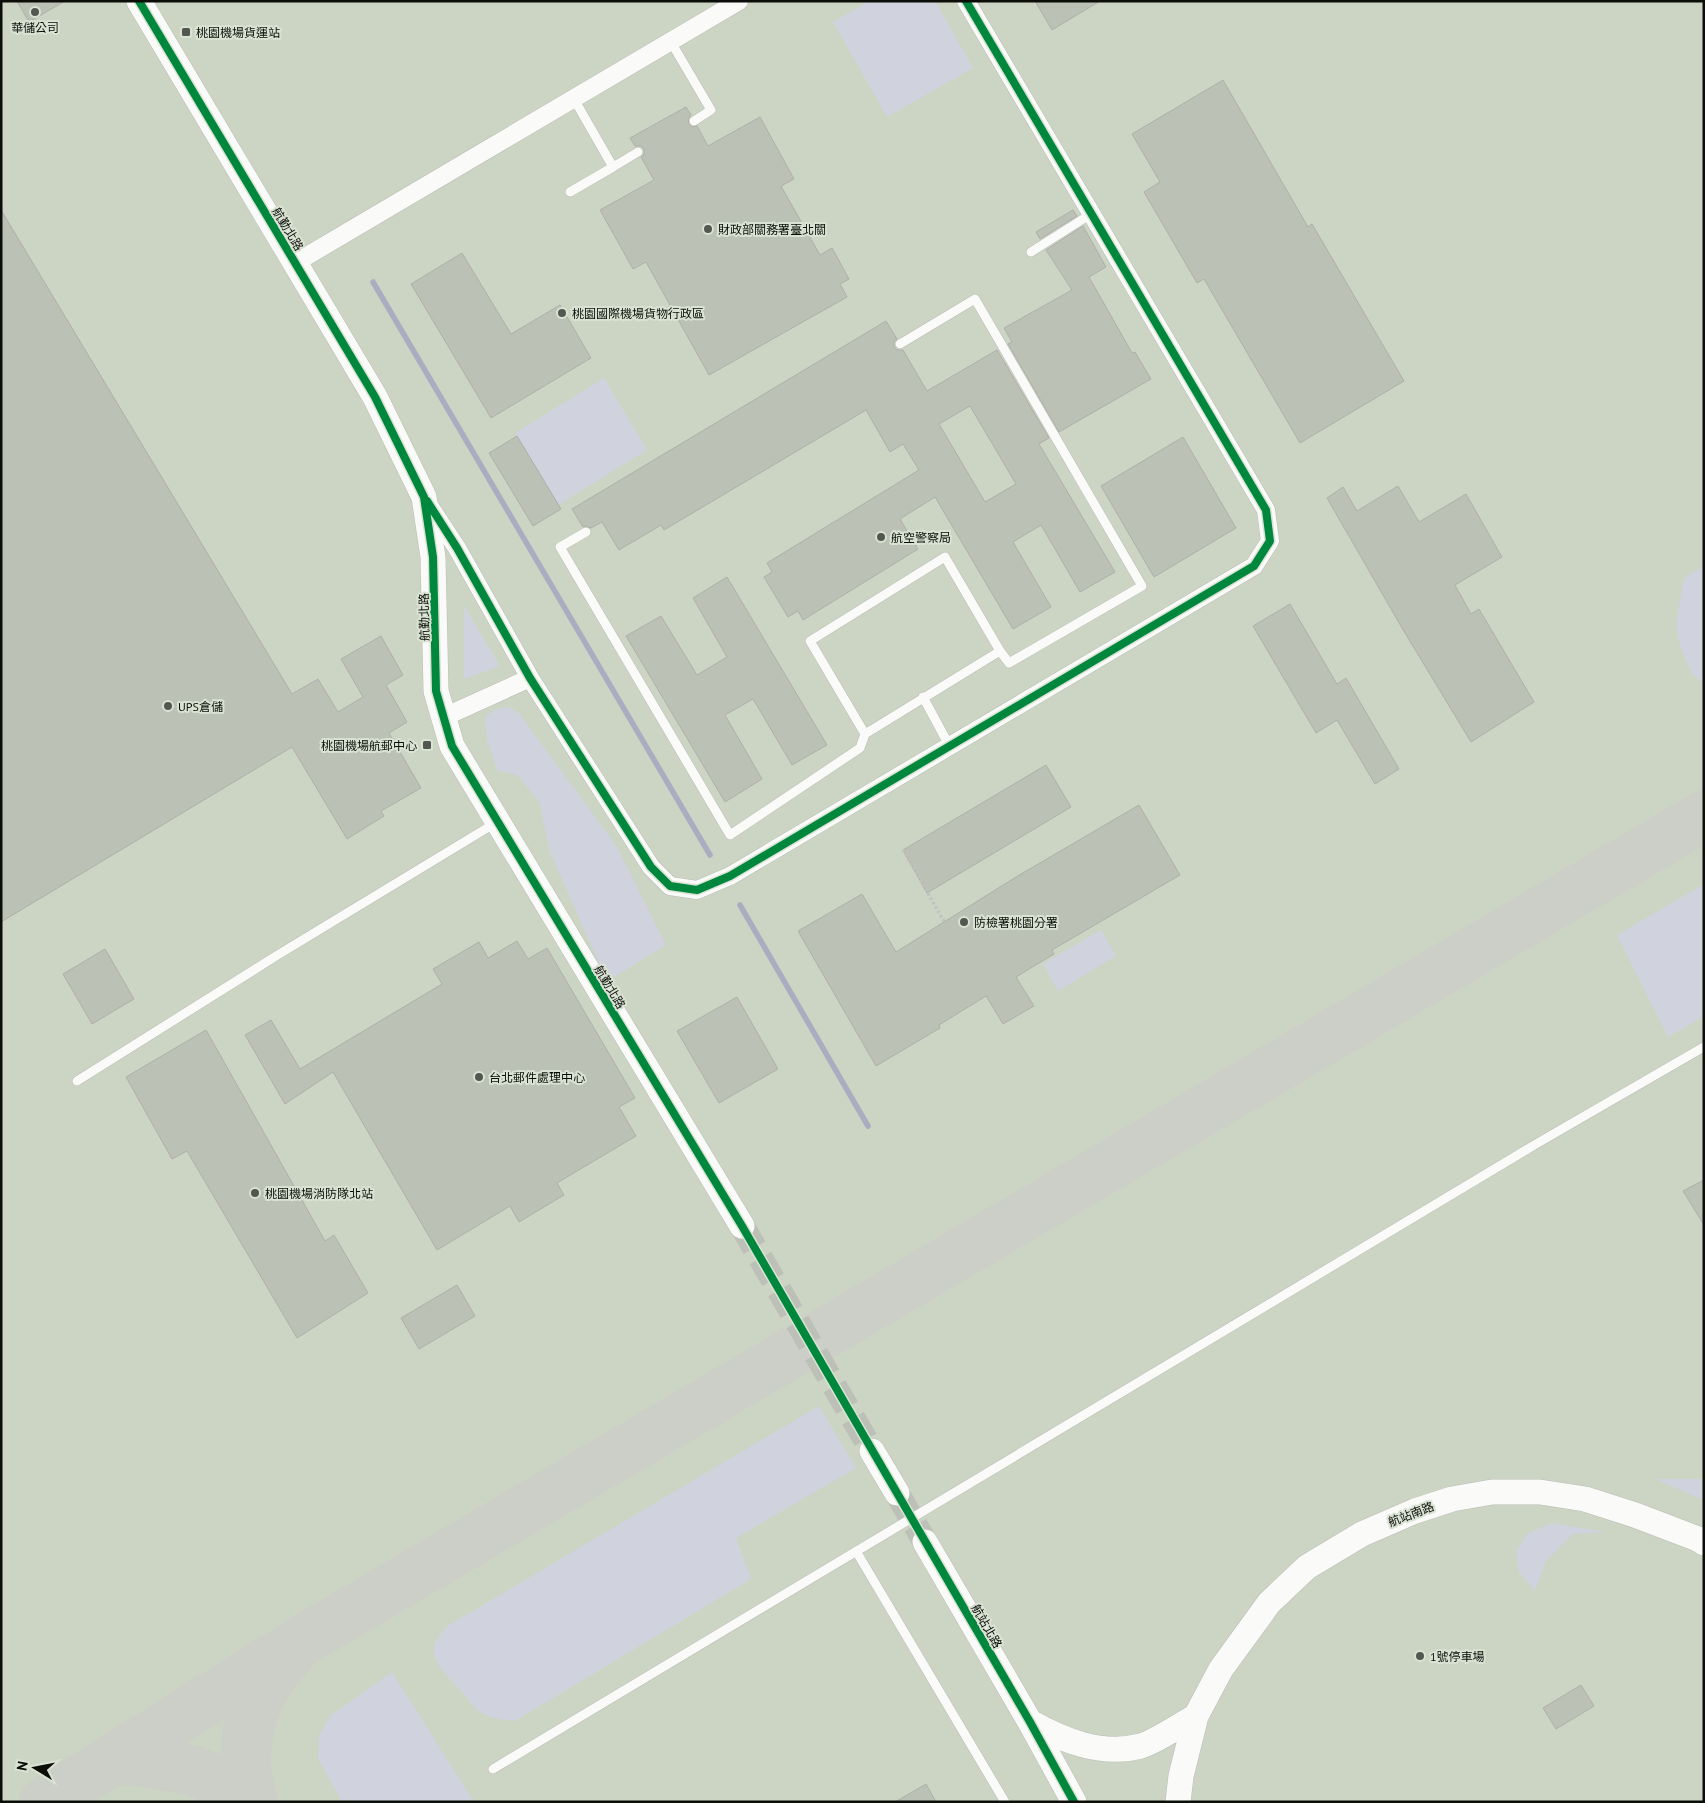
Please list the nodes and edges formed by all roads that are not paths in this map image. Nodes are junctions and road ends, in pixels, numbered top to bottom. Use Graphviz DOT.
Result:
graph roads {
  1 [pos="139,1"];
  2 [pos="739,1"];
  3 [pos="966,1"];
  4 [pos="671,42"];
  5 [pos="574,98"];
  6 [pos="694,121"];
  7 [pos="638,152"];
  8 [pos="613,167"];
  9 [pos="570,192"];
  10 [pos="1091,214"];
  11 [pos="1031,252"];
  12 [pos="295,263"];
  13 [pos="900,344"];
  14 [pos="424,497"];
  15 [pos="586,532"];
  16 [pos="1000,651"];
  17 [pos="530,678"];
  18 [pos="923,697"];
  19 [pos="444,716"];
  20 [pos="865,734"];
  21 [pos="950,746"];
  22 [pos="497,822"];
  23 [pos="1704,1048"];
  24 [pos="77,1081"];
  25 [pos="742,1226"];
  26 [pos="872,1451"];
  27 [pos="896,1493"];
  28 [pos="925,1542"];
  29 [pos="1704,1543"];
  30 [pos="856,1551"];
  31 [pos="1196,1716"];
  32 [pos="1030,1722"];
  33 [pos="493,1769"];
  34 [pos="1005,1802"];
  35 [pos="1074,1802"];
  36 [pos="1178,1802"];
  1 -- 12 [label="street, 航勤北路"];
  2 -- 4 [label="street"];
  3 -- 10 [label="street"];
  4 -- 5 [label="street"];
  4 -- 6 [label="lane"];
  5 -- 8 [label="lane"];
  5 -- 12 [label="street"];
  7 -- 8 [label="lane"];
  8 -- 9 [label="lane"];
  10 -- 11 [label="lane"];
  10 -- 21 [label="street"];
  12 -- 14 [label="street, 航勤北路"];
  13 -- 16 [label="lane"];
  14 -- 17 [label="street"];
  14 -- 19 [label="street, 航勤北路"];
  15 -- 20 [label="lane"];
  16 -- 18 [label="lane"];
  16 -- 20 [label="lane"];
  17 -- 19 [label="street"];
  17 -- 21 [label="street"];
  18 -- 20 [label="lane"];
  18 -- 21 [label="lane"];
  19 -- 22 [label="street, 航勤北路"];
  22 -- 24 [label="lane"];
  22 -- 25 [label="street, 航勤北路"];
  23 -- 30 [label="lane"];
  26 -- 27 [label="street"];
  28 -- 32 [label="street, 航站北路"];
  29 -- 31 [label="street, 航站南路"];
  30 -- 33 [label="lane"];
  30 -- 34 [label="lane"];
  31 -- 32 [label="street"];
  31 -- 36 [label="street"];
  32 -- 35 [label="street, 航站北路"];
}
